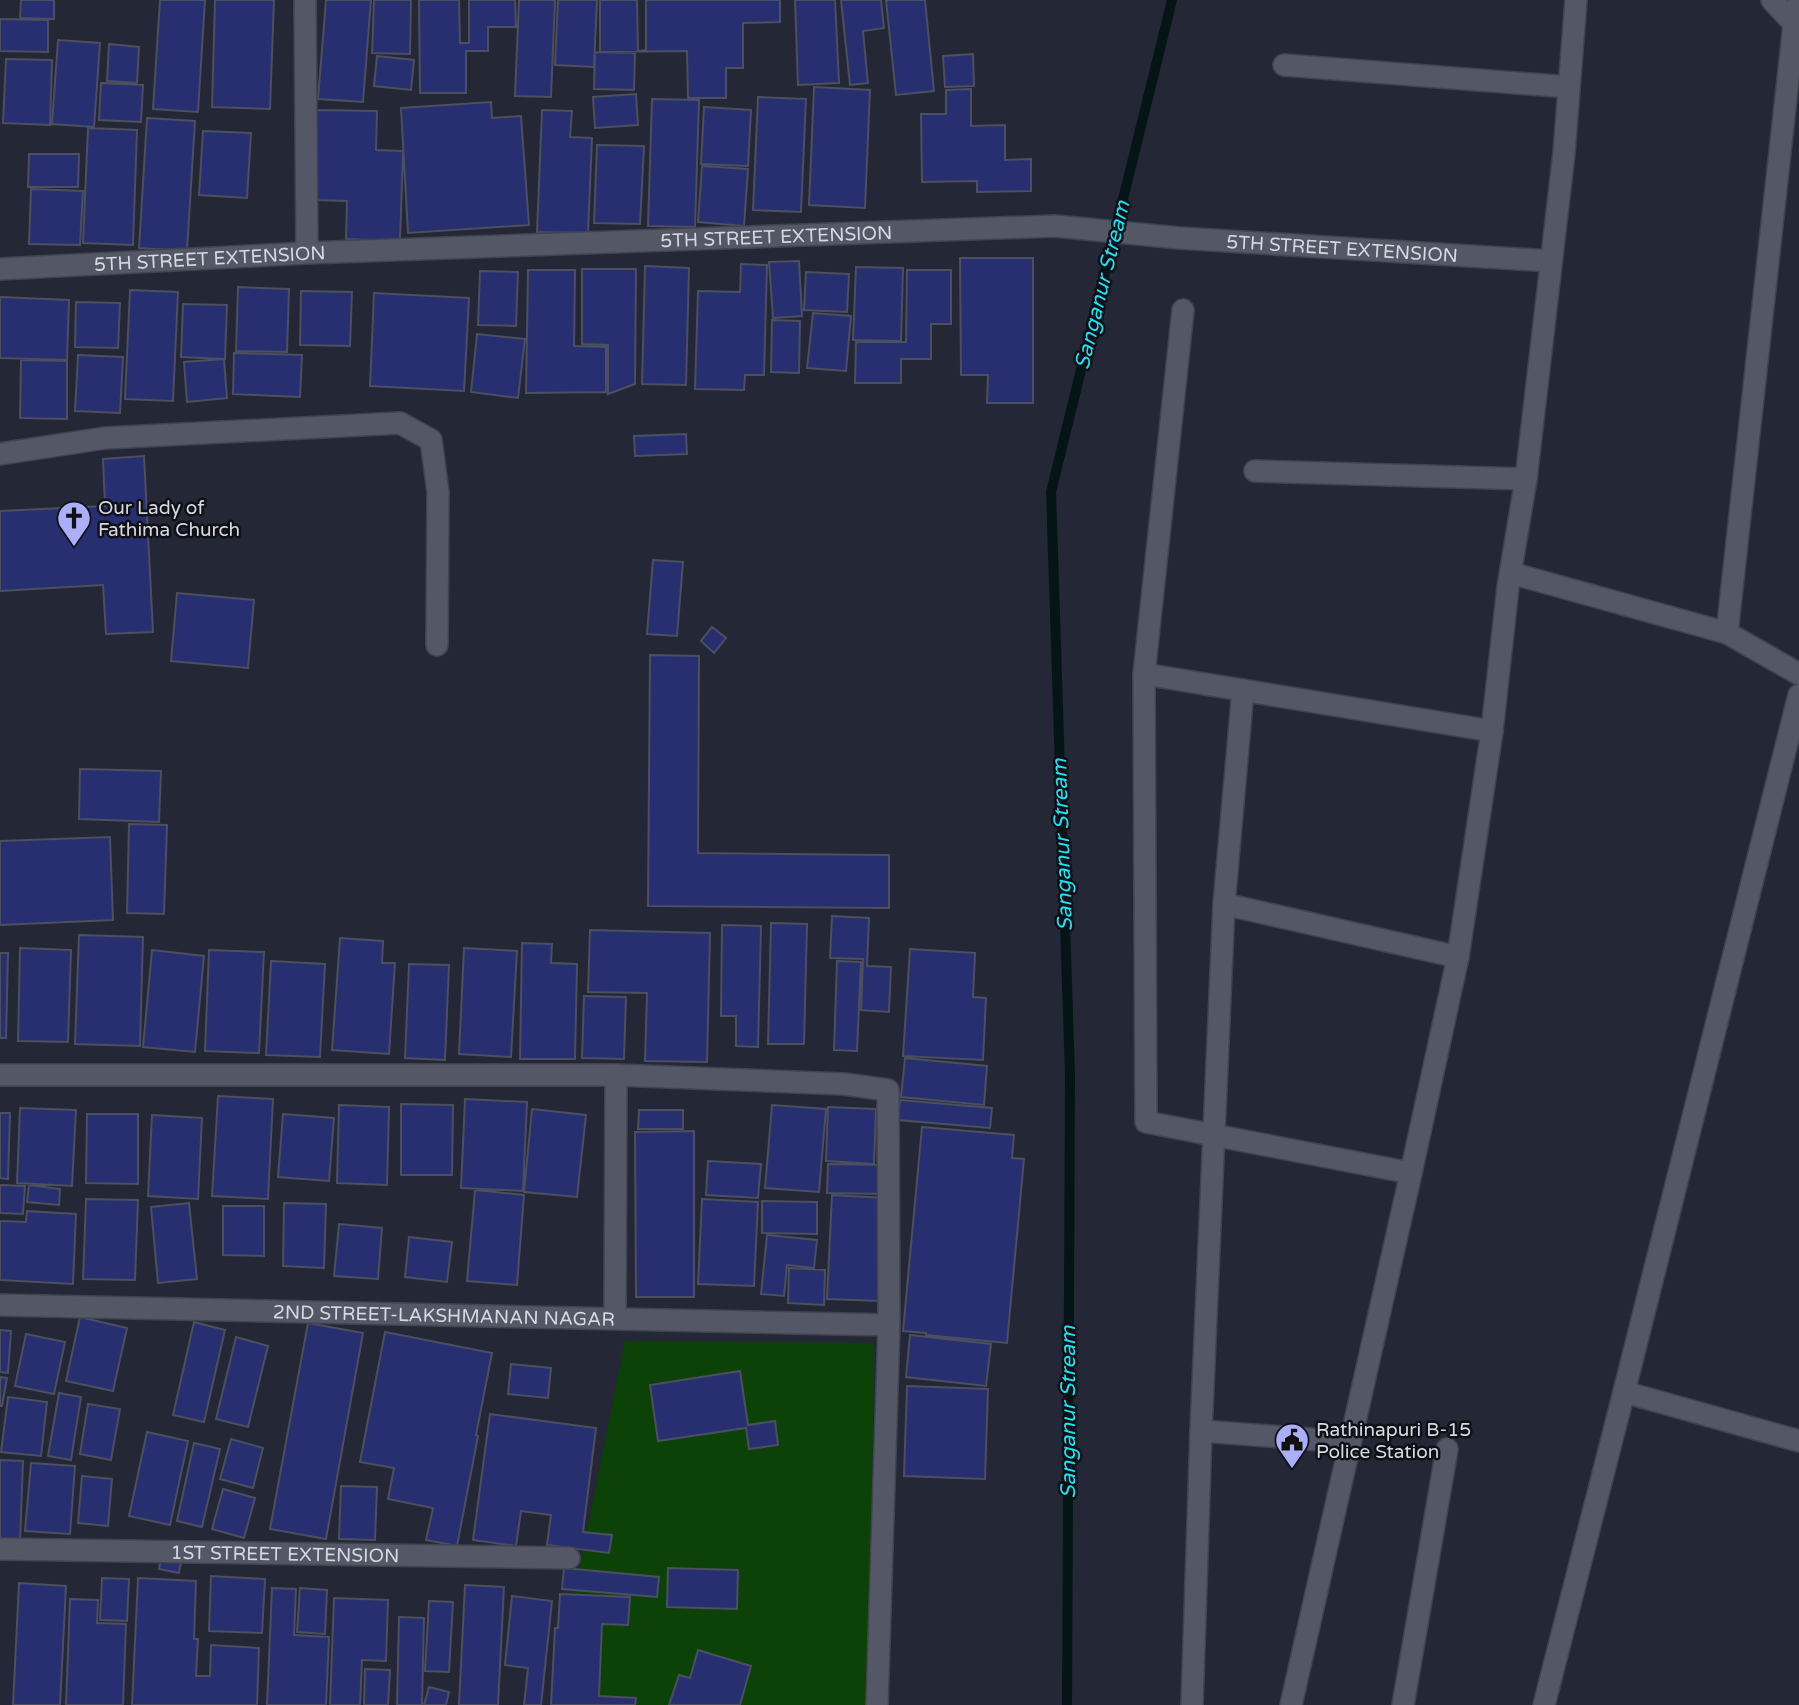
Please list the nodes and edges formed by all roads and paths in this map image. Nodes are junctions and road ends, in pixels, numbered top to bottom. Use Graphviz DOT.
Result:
graph roads {
  1 [pos="305,0"];
  2 [pos="1576,0"];
  3 [pos="1772,0"];
  4 [pos="1799,0"];
  5 [pos="1797,27"];
  6 [pos="1284,65"];
  7 [pos="1569,86"];
  8 [pos="307,253"];
  9 [pos="1551,261"];
  10 [pos="0,269"];
  11 [pos="1183,310"];
  12 [pos="0,454"];
  13 [pos="1255,471"];
  14 [pos="1526,480"];
  15 [pos="1511,573"];
  16 [pos="1727,633"];
  17 [pos="437,645"];
  18 [pos="1144,674"];
  19 [pos="1799,674"];
  20 [pos="1243,690"];
  21 [pos="1799,695"];
  22 [pos="1492,730"];
  23 [pos="1224,904"];
  24 [pos="1458,957"];
  25 [pos="0,1074"];
  26 [pos="616,1075"];
  27 [pos="1214,1135"];
  28 [pos="1411,1173"];
  29 [pos="0,1305"];
  30 [pos="615,1318"];
  31 [pos="889,1325"];
  32 [pos="1624,1392"];
  33 [pos="1201,1431"];
  34 [pos="1799,1441"];
  35 [pos="1350,1442"];
  36 [pos="1447,1449"];
  37 [pos="0,1549"];
  38 [pos="569,1558"];
  39 [pos="877,1705"];
  40 [pos="1192,1705"];
  41 [pos="1291,1705"];
  42 [pos="1403,1705"];
  43 [pos="1544,1705"];
  1 -- 8 [label="street"];
  2 -- 7 [label="street"];
  3 -- 5 [label="street"];
  4 -- 5 [label="street"];
  5 -- 16 [label="street"];
  6 -- 7 [label="street"];
  7 -- 9 [label="street"];
  8 -- 9 [label="street, 5TH STREET EXTENSION"];
  8 -- 10 [label="street, 5TH STREET EXTENSION"];
  9 -- 14 [label="street"];
  11 -- 18 [label="street"];
  12 -- 17 [label="street"];
  13 -- 14 [label="street"];
  14 -- 15 [label="street"];
  15 -- 16 [label="street"];
  15 -- 22 [label="street"];
  16 -- 19 [label="street"];
  18 -- 20 [label="street"];
  18 -- 27 [label="street"];
  20 -- 22 [label="street"];
  20 -- 23 [label="street"];
  21 -- 32 [label="street"];
  22 -- 24 [label="street"];
  23 -- 24 [label="street"];
  23 -- 27 [label="street"];
  24 -- 28 [label="street"];
  25 -- 26 [label="street"];
  26 -- 30 [label="street"];
  26 -- 31 [label="street"];
  27 -- 28 [label="street"];
  27 -- 33 [label="street"];
  28 -- 35 [label="street"];
  29 -- 30 [label="street, 2ND STREET-LAKSHMANAN NAGAR"];
  30 -- 31 [label="street, 2ND STREET-LAKSHMANAN NAGAR"];
  31 -- 39 [label="street"];
  32 -- 34 [label="street"];
  32 -- 43 [label="street"];
  33 -- 35 [label="street"];
  33 -- 40 [label="street"];
  35 -- 41 [label="street"];
  36 -- 42 [label="street"];
  37 -- 38 [label="street, 1ST STREET EXTENSION"];
}
